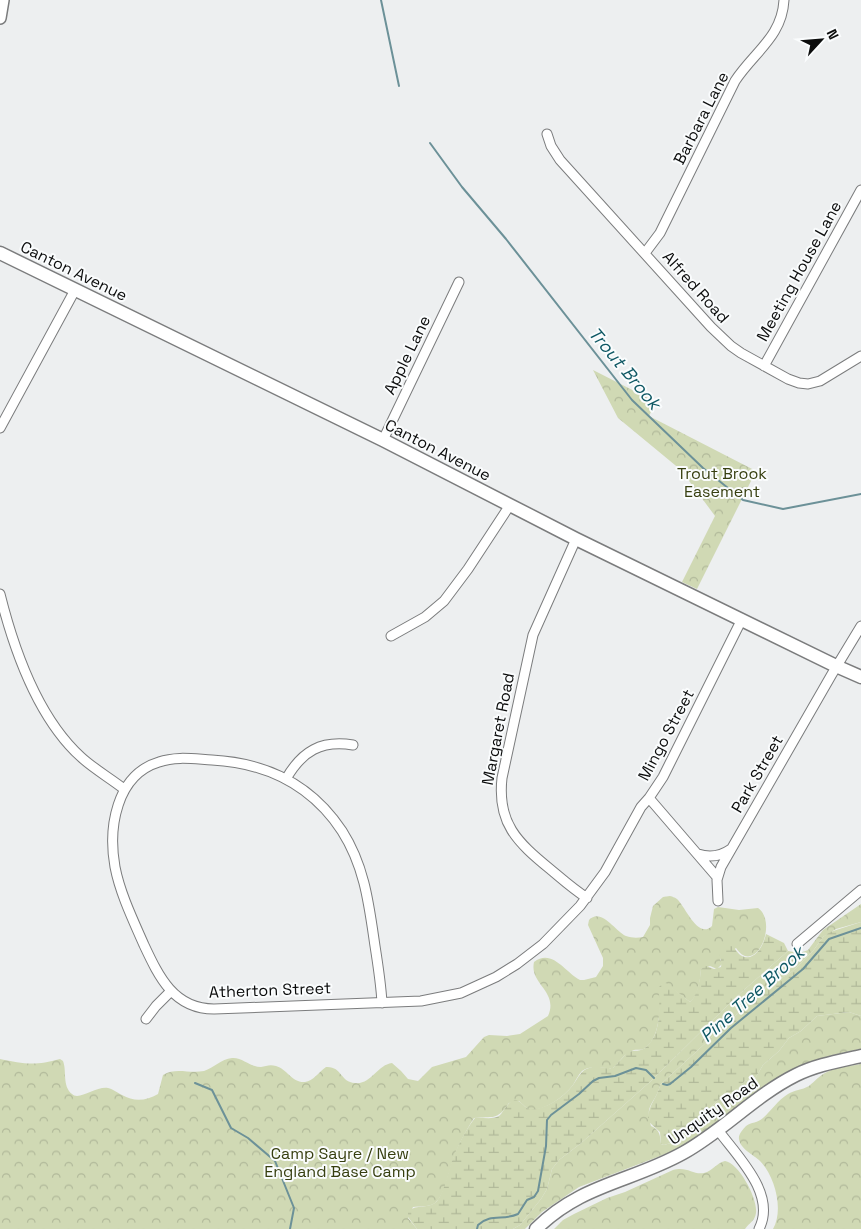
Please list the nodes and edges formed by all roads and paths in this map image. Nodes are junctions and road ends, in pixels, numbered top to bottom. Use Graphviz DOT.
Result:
graph roads {
  1 [pos="3,0"];
  2 [pos="784,0"];
  3 [pos="0,18"];
  4 [pos="547,134"];
  5 [pos="861,190"];
  6 [pos="0,253"];
  7 [pos="645,253"];
  8 [pos="459,282"];
  9 [pos="75,290"];
  10 [pos="861,356"];
  11 [pos="764,366"];
  12 [pos="0,428"];
  13 [pos="383,440"];
  14 [pos="510,505"];
  15 [pos="576,538"];
  16 [pos="0,594"];
  17 [pos="742,619"];
  18 [pos="861,626"];
  19 [pos="391,636"];
  20 [pos="836,666"];
  21 [pos="861,677"];
  22 [pos="353,745"];
  23 [pos="286,779"];
  24 [pos="124,789"];
  25 [pos="650,798"];
  26 [pos="731,849"];
  27 [pos="698,854"];
  28 [pos="717,877"];
  29 [pos="861,890"];
  30 [pos="586,898"];
  31 [pos="718,901"];
  32 [pos="797,944"];
  33 [pos="171,991"];
  34 [pos="382,1002"];
  35 [pos="146,1020"];
  36 [pos="861,1056"];
  37 [pos="718,1130"];
  38 [pos="536,1229"];
  39 [pos="759,1229"];
  1 -- 3 [label="street"];
  2 -- 7 [label="street, Barbara Lane"];
  4 -- 7 [label="street, Alfred Road"];
  5 -- 11 [label="street, Meeting House Lane"];
  6 -- 9 [label="main road, Canton Avenue"];
  7 -- 11 [label="street, Alfred Road"];
  8 -- 13 [label="street, Apple Lane"];
  9 -- 12 [label="street"];
  9 -- 13 [label="main road, Canton Avenue"];
  10 -- 11 [label="street, Alfred Road"];
  13 -- 14 [label="main road, Canton Avenue"];
  14 -- 15 [label="main road, Canton Avenue"];
  14 -- 19 [label="street"];
  15 -- 17 [label="main road, Canton Avenue"];
  15 -- 30 [label="street, Margaret Road"];
  16 -- 24 [label="street"];
  17 -- 20 [label="main road, Canton Avenue"];
  17 -- 25 [label="street, Mingo Street"];
  18 -- 20 [label="street, Park Street"];
  20 -- 21 [label="main road, Canton Avenue"];
  20 -- 26 [label="street, Park Street"];
  22 -- 23 [label="street"];
  23 -- 24 [label="street"];
  23 -- 34 [label="street"];
  24 -- 33 [label="street, Atherton Street"];
  25 -- 27 [label="street, Mingo Street"];
  25 -- 30 [label="street, Atherton Street"];
  26 -- 27 [label="street"];
  26 -- 28 [label="street, Park Street"];
  27 -- 28 [label="street, Mingo Street"];
  28 -- 31 [label="street, Park Street"];
  29 -- 32 [label="street"];
  30 -- 34 [label="street, Atherton Street"];
  33 -- 34 [label="street, Atherton Street"];
  33 -- 35 [label="street"];
  36 -- 37 [label="main road, Unquity Road"];
  37 -- 38 [label="main road, Unquity Road"];
  37 -- 39 [label="street"];
}
